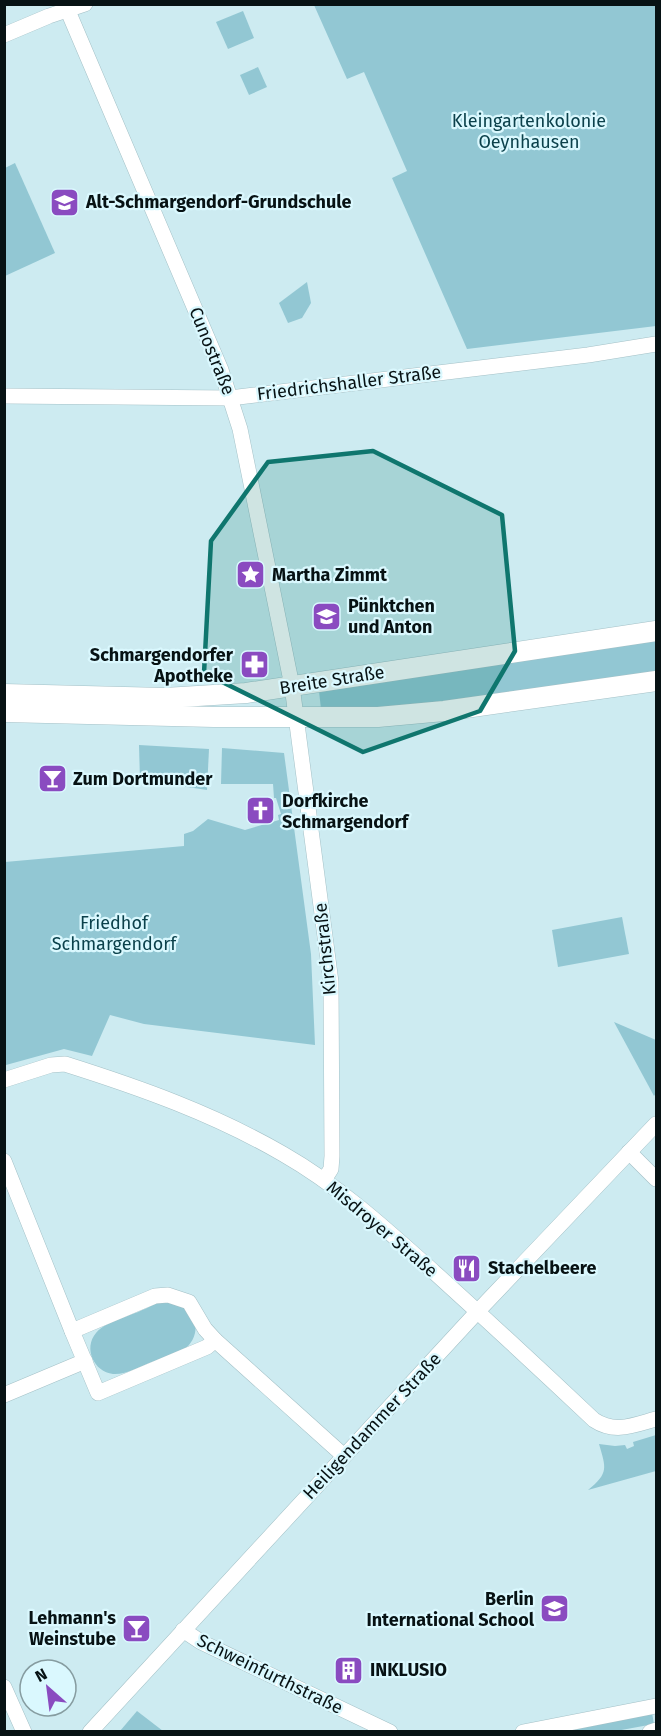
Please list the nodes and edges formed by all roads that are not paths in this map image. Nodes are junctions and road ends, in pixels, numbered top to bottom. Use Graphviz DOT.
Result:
graph roads {
  1 [pos="85,4"];
  2 [pos="66,7"];
  3 [pos="4,35"];
  4 [pos="657,344"];
  5 [pos="4,396"];
  6 [pos="230,398"];
  7 [pos="657,631"];
  8 [pos="657,681"];
  9 [pos="292,686"];
  10 [pos="4,694"];
  11 [pos="4,712"];
  12 [pos="297,717"];
  13 [pos="4,1080"];
  14 [pos="657,1124"];
  15 [pos="629,1152"];
  16 [pos="4,1161"];
  17 [pos="657,1179"];
  18 [pos="324,1180"];
  19 [pos="478,1311"];
  20 [pos="72,1330"];
  21 [pos="215,1340"];
  22 [pos="85,1362"];
  23 [pos="4,1395"];
  24 [pos="657,1419"];
  25 [pos="344,1456"];
  26 [pos="183,1630"];
  27 [pos="4,1687"];
  28 [pos="657,1706"];
  29 [pos="657,1730"];
  30 [pos="24,1731"];
  31 [pos="90,1731"];
  32 [pos="390,1731"];
  33 [pos="523,1731"];
  34 [pos="650,1731"];
  1 -- 2 [label="street"];
  2 -- 3 [label="street"];
  2 -- 6 [label="street, Cunostraße"];
  4 -- 6 [label="street, Friedrichshaller Straße"];
  5 -- 6 [label="street, Friedrichshaller Straße"];
  6 -- 9 [label="street, Cunostraße"];
  7 -- 9 [label="main road, Breite Straße"];
  8 -- 12 [label="main road, Breite Straße"];
  9 -- 10 [label="main road, Breite Straße"];
  9 -- 12 [label="street, Cunostraße"];
  11 -- 12 [label="main road, Breite Straße"];
  12 -- 18 [label="street, Kirchstraße"];
  13 -- 18 [label="street, Misdroyer Straße"];
  14 -- 15 [label="street, Heiligendammer Straße"];
  15 -- 17 [label="street"];
  15 -- 19 [label="street, Heiligendammer Straße"];
  16 -- 20 [label="street"];
  18 -- 19 [label="street, Misdroyer Straße"];
  19 -- 24 [label="street, Misdroyer Straße"];
  19 -- 25 [label="street, Heiligendammer Straße"];
  20 -- 21 [label="street"];
  20 -- 22 [label="street"];
  21 -- 22 [label="street"];
  21 -- 25 [label="street"];
  22 -- 23 [label="street"];
  25 -- 26 [label="street, Heiligendammer Straße"];
  26 -- 31 [label="street, Heiligendammer Straße"];
  26 -- 32 [label="street, Schweinfurthstraße"];
  27 -- 30 [label="street"];
  28 -- 33 [label="street"];
  29 -- 34 [label="street"];
}
